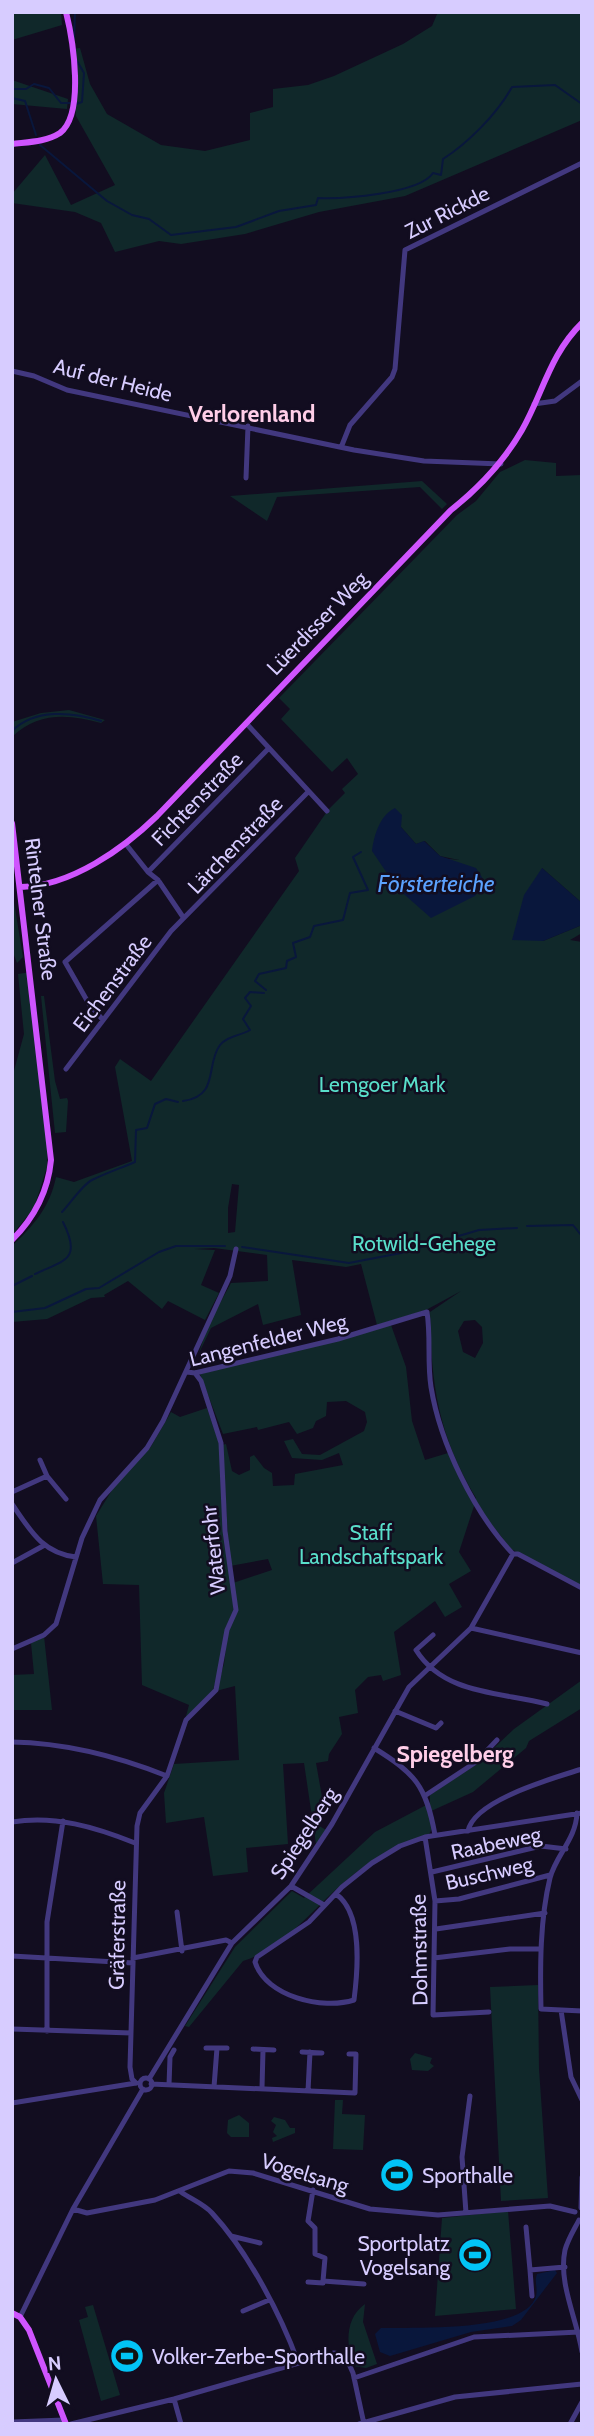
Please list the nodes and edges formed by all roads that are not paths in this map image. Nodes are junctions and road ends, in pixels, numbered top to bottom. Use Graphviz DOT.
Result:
graph roads {
  1 [pos="68,14"];
  2 [pos="12,144"];
  3 [pos="582,163"];
  4 [pos="582,323"];
  5 [pos="12,372"];
  6 [pos="582,381"];
  7 [pos="534,404"];
  8 [pos="248,426"];
  9 [pos="342,445"];
  10 [pos="501,464"];
  11 [pos="246,478"];
  12 [pos="246,723"];
  13 [pos="269,748"];
  14 [pos="308,792"];
  15 [pos="327,811"];
  16 [pos="12,823"];
  17 [pos="125,843"];
  18 [pos="148,872"];
  19 [pos="158,880"];
  20 [pos="12,884"];
  21 [pos="21,887"];
  22 [pos="183,917"];
  23 [pos="103,1020"];
  24 [pos="66,1069"];
  25 [pos="12,1240"];
  26 [pos="236,1249"];
  27 [pos="187,1372"];
  28 [pos="195,1374"];
  29 [pos="40,1460"];
  30 [pos="47,1476"];
  31 [pos="12,1492"];
  32 [pos="66,1499"];
  33 [pos="12,1504"];
  34 [pos="44,1546"];
  35 [pos="514,1553"];
  36 [pos="76,1557"];
  37 [pos="12,1563"];
  38 [pos="582,1588"];
  39 [pos="471,1628"];
  40 [pos="433,1635"];
  41 [pos="12,1649"];
  42 [pos="582,1653"];
  43 [pos="430,1667"];
  44 [pos="547,1704"];
  45 [pos="395,1711"];
  46 [pos="441,1723"];
  47 [pos="497,1740"];
  48 [pos="12,1742"];
  49 [pos="374,1748"];
  50 [pos="582,1769"];
  51 [pos="167,1776"];
  52 [pos="157,1791"];
  53 [pos="426,1795"];
  54 [pos="580,1813"];
  55 [pos="62,1821"];
  56 [pos="12,1822"];
  57 [pos="468,1830"];
  58 [pos="435,1835"];
  59 [pos="425,1837"];
  60 [pos="135,1843"];
  61 [pos="566,1849"];
  62 [pos="432,1872"];
  63 [pos="550,1875"];
  64 [pos="291,1886"];
  65 [pos="335,1894"];
  66 [pos="435,1901"];
  67 [pos="324,1905"];
  68 [pos="177,1912"];
  69 [pos="545,1913"];
  70 [pos="436,1928"];
  71 [pos="232,1943"];
  72 [pos="541,1949"];
  73 [pos="182,1951"];
  74 [pos="12,1956"];
  75 [pos="45,1958"];
  76 [pos="434,1958"];
  77 [pos="133,1960"];
  78 [pos="561,2010"];
  79 [pos="582,2011"];
  80 [pos="486,2013"];
  81 [pos="12,2029"];
  82 [pos="47,2031"];
  83 [pos="131,2033"];
  84 [pos="206,2048"];
  85 [pos="217,2048"];
  86 [pos="227,2048"];
  87 [pos="253,2049"];
  88 [pos="174,2050"];
  89 [pos="263,2050"];
  90 [pos="274,2050"];
  91 [pos="302,2052"];
  92 [pos="310,2052"];
  93 [pos="322,2053"];
  94 [pos="349,2054"];
  95 [pos="150,2082"];
  96 [pos="139,2085"];
  97 [pos="169,2085"];
  98 [pos="214,2087"];
  99 [pos="262,2088"];
  100 [pos="308,2091"];
  101 [pos="470,2096"];
  102 [pos="582,2100"];
  103 [pos="12,2103"];
  104 [pos="582,2177"];
  105 [pos="313,2190"];
  106 [pos="181,2192"];
  107 [pos="73,2209"];
  108 [pos="579,2209"];
  109 [pos="466,2213"];
  110 [pos="580,2220"];
  111 [pos="526,2227"];
  112 [pos="231,2236"];
  113 [pos="260,2243"];
  114 [pos="565,2267"];
  115 [pos="530,2270"];
  116 [pos="323,2281"];
  117 [pos="308,2282"];
  118 [pos="364,2284"];
  119 [pos="532,2296"];
  120 [pos="269,2300"];
  121 [pos="243,2311"];
  122 [pos="12,2313"];
  123 [pos="20,2317"];
  124 [pos="579,2332"];
  125 [pos="581,2339"];
  126 [pos="582,2352"];
  127 [pos="298,2362"];
  128 [pos="354,2375"];
  129 [pos="582,2384"];
  130 [pos="174,2399"];
  131 [pos="582,2402"];
  132 [pos="574,2416"];
  133 [pos="96,2420"];
  134 [pos="582,2420"];
  135 [pos="12,2422"];
  136 [pos="67,2422"];
  137 [pos="362,2423"];
  138 [pos="181,2424"];
  139 [pos="570,2424"];
  1 -- 2 [label="main road"];
  3 -- 9 [label="street, Zur Rickde"];
  4 -- 7 [label="main road, Lüerdisser Weg"];
  5 -- 8 [label="street, Auf der Heide"];
  6 -- 7 [label="street"];
  7 -- 10 [label="main road, Lüerdisser Weg"];
  8 -- 9 [label="street, Auf der Heide"];
  8 -- 11 [label="street"];
  9 -- 10 [label="street, Auf der Heide"];
  10 -- 12 [label="main road, Lüerdisser Weg"];
  12 -- 13 [label="street"];
  12 -- 17 [label="main road, Lüerdisser Weg"];
  13 -- 14 [label="street"];
  13 -- 18 [label="street, Fichtenstraße"];
  14 -- 15 [label="street"];
  14 -- 22 [label="street, Lärchenstraße"];
  16 -- 21 [label="main road, Rintelner Straße"];
  17 -- 18 [label="street"];
  17 -- 21 [label="main road, Lüerdisser Weg"];
  18 -- 19 [label="street"];
  19 -- 22 [label="street"];
  19 -- 23 [label="street"];
  20 -- 21 [label="street"];
  21 -- 25 [label="main road, Rintelner Straße"];
  22 -- 23 [label="street, Eichenstraße"];
  23 -- 24 [label="street, Eichenstraße"];
  26 -- 27 [label="street"];
  27 -- 28 [label="street, Langenfelder Weg"];
  27 -- 36 [label="street, Langenfelder Weg"];
  28 -- 35 [label="street, Langenfelder Weg"];
  28 -- 51 [label="street, Waterfohr"];
  29 -- 30 [label="street"];
  30 -- 31 [label="street"];
  30 -- 32 [label="street"];
  33 -- 34 [label="street"];
  34 -- 36 [label="street"];
  34 -- 37 [label="street"];
  35 -- 38 [label="street"];
  35 -- 39 [label="street, Spiegelberg"];
  36 -- 41 [label="street, Langenfelder Weg"];
  39 -- 42 [label="street"];
  39 -- 43 [label="street, Spiegelberg"];
  40 -- 43 [label="street"];
  43 -- 44 [label="street"];
  43 -- 45 [label="street, Spiegelberg"];
  45 -- 46 [label="street"];
  45 -- 49 [label="street, Spiegelberg"];
  47 -- 53 [label="street"];
  48 -- 51 [label="street"];
  49 -- 53 [label="street"];
  49 -- 64 [label="street, Spiegelberg"];
  50 -- 57 [label="street"];
  51 -- 52 [label="street, Waterfohr"];
  52 -- 60 [label="street, Gräferstraße"];
  53 -- 58 [label="street"];
  54 -- 57 [label="street"];
  54 -- 61 [label="street"];
  55 -- 56 [label="street"];
  55 -- 60 [label="street"];
  55 -- 75 [label="street"];
  57 -- 58 [label="street"];
  58 -- 59 [label="street"];
  59 -- 62 [label="street, Dohmstraße"];
  59 -- 65 [label="street"];
  60 -- 77 [label="street, Gräferstraße"];
  61 -- 62 [label="street, Raabeweg"];
  61 -- 63 [label="street"];
  62 -- 66 [label="street, Dohmstraße"];
  63 -- 66 [label="street, Buschweg"];
  63 -- 69 [label="street"];
  64 -- 67 [label="street"];
  64 -- 71 [label="street, Spiegelberg"];
  65 -- 67 [label="street"];
  65 -- 67 [label="street"];
  66 -- 70 [label="street, Dohmstraße"];
  68 -- 73 [label="street"];
  69 -- 70 [label="street"];
  69 -- 72 [label="street"];
  70 -- 76 [label="street, Dohmstraße"];
  71 -- 73 [label="street"];
  71 -- 95 [label="street, Spiegelberg"];
  72 -- 76 [label="street"];
  72 -- 78 [label="street"];
  73 -- 77 [label="street"];
  74 -- 75 [label="street"];
  75 -- 77 [label="street"];
  75 -- 82 [label="street"];
  76 -- 80 [label="street, Dohmstraße"];
  77 -- 83 [label="street, Gräferstraße"];
  78 -- 79 [label="street"];
  78 -- 102 [label="street"];
  81 -- 82 [label="street"];
  82 -- 83 [label="street"];
  83 -- 96 [label="street, Gräferstraße"];
  84 -- 85 [label="street"];
  85 -- 86 [label="street"];
  85 -- 98 [label="street"];
  87 -- 89 [label="street"];
  88 -- 97 [label="street"];
  89 -- 90 [label="street"];
  89 -- 99 [label="street"];
  91 -- 92 [label="street"];
  92 -- 93 [label="street"];
  92 -- 100 [label="street"];
  94 -- 100 [label="street"];
  95 -- 96 [label="street"];
  95 -- 96 [label="street"];
  95 -- 97 [label="street"];
  96 -- 103 [label="street"];
  96 -- 107 [label="street"];
  97 -- 98 [label="street"];
  98 -- 99 [label="street"];
  99 -- 100 [label="street"];
  101 -- 109 [label="street"];
  104 -- 108 [label="street"];
  105 -- 106 [label="street, Vogelsang"];
  105 -- 109 [label="street, Vogelsang"];
  105 -- 116 [label="street"];
  106 -- 107 [label="street, Vogelsang"];
  106 -- 112 [label="street"];
  107 -- 123 [label="street"];
  108 -- 109 [label="street, Vogelsang"];
  108 -- 110 [label="street"];
  110 -- 114 [label="street"];
  111 -- 115 [label="street"];
  112 -- 113 [label="street"];
  112 -- 120 [label="street"];
  114 -- 115 [label="street"];
  114 -- 124 [label="street"];
  115 -- 119 [label="street"];
  116 -- 117 [label="street"];
  116 -- 118 [label="street"];
  120 -- 121 [label="street"];
  120 -- 127 [label="street"];
  122 -- 123 [label="main road"];
  123 -- 136 [label="main road"];
  124 -- 125 [label="street"];
  124 -- 128 [label="street"];
  125 -- 126 [label="street"];
  127 -- 128 [label="street"];
  127 -- 130 [label="street"];
  128 -- 137 [label="street"];
  129 -- 137 [label="street"];
  130 -- 133 [label="street"];
  130 -- 138 [label="street"];
  131 -- 132 [label="street"];
  132 -- 134 [label="street"];
  132 -- 139 [label="street"];
  133 -- 136 [label="street"];
  135 -- 136 [label="street"];
}
